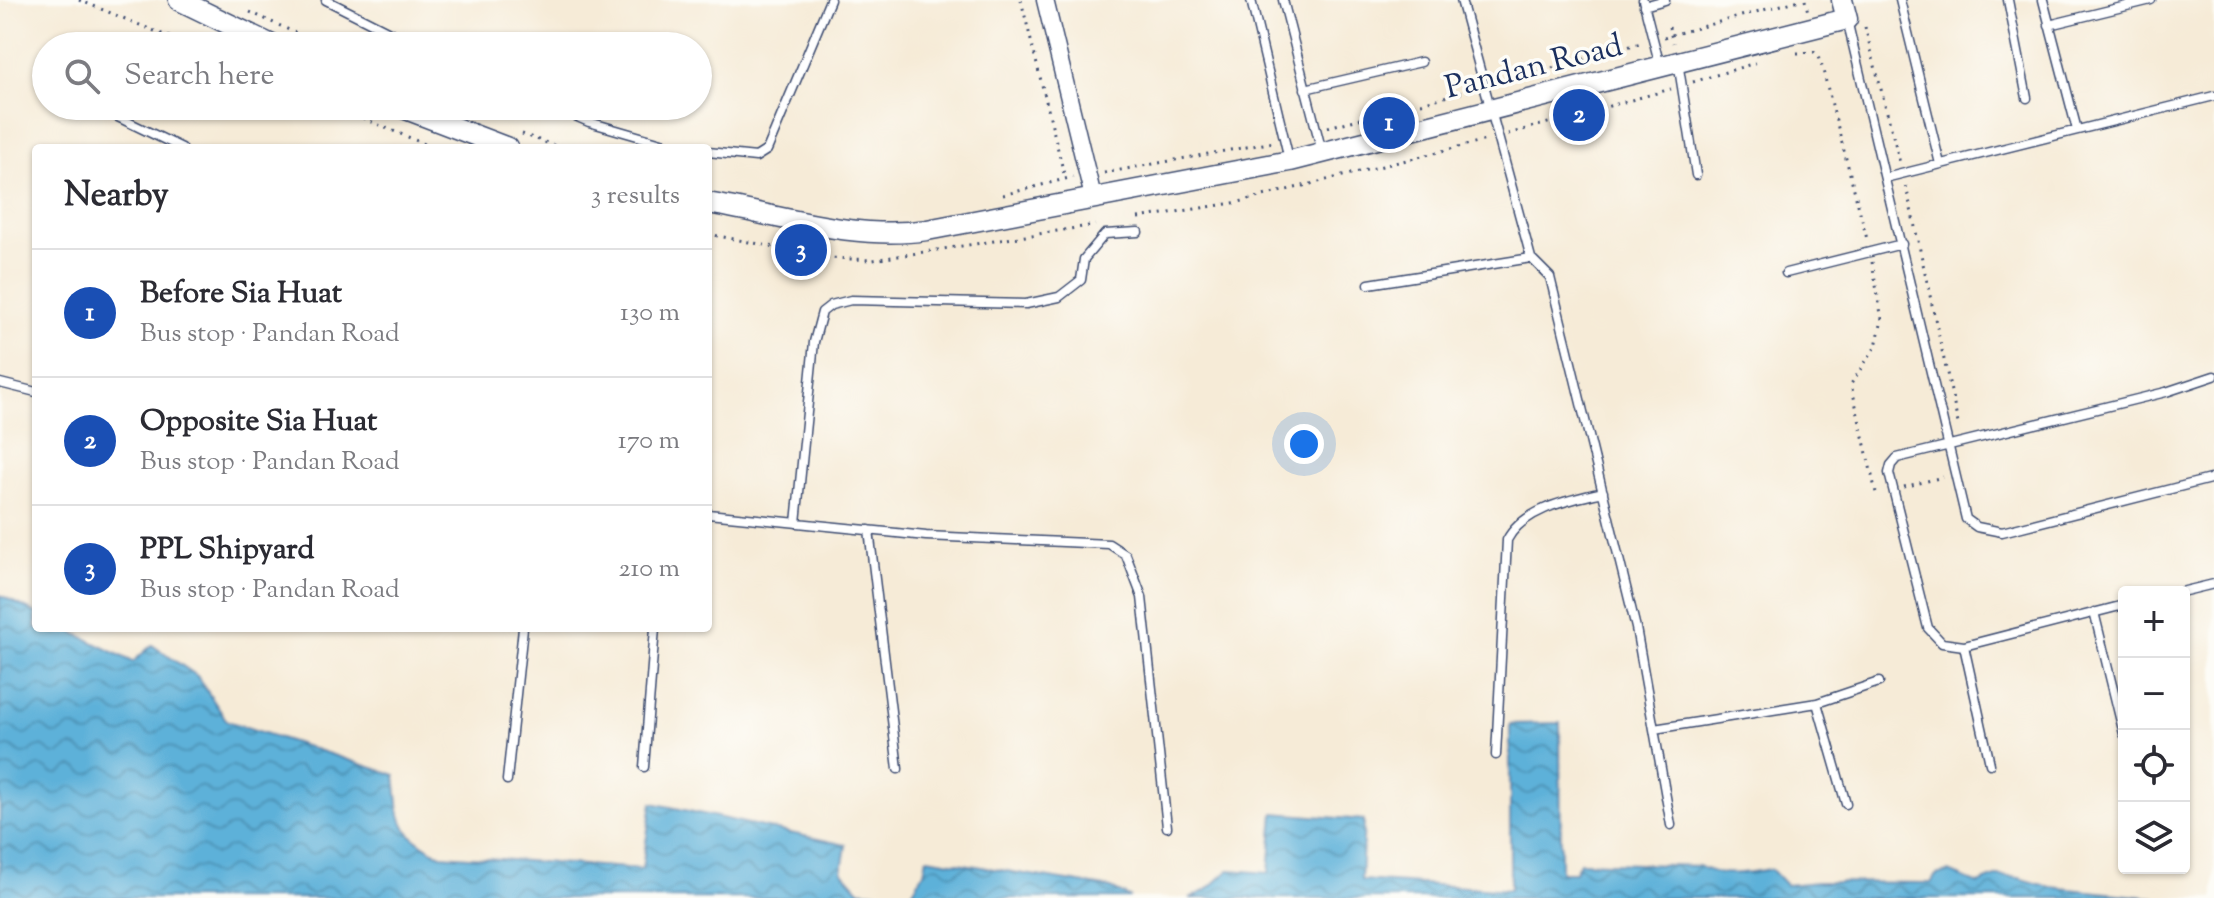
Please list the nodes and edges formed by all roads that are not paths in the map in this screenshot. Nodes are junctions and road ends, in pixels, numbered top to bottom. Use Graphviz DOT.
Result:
graph roads {
  1 [pos="181,0"];
  2 [pos="326,0"];
  3 [pos="830,0"];
  4 [pos="1045,0"];
  5 [pos="1251,0"];
  6 [pos="1283,0"];
  7 [pos="1461,0"];
  8 [pos="1665,0"];
  9 [pos="1900,0"];
  10 [pos="2008,0"];
  11 [pos="2043,0"];
  12 [pos="2151,0"];
  13 [pos="1643,3"];
  14 [pos="1851,13"];
  15 [pos="2049,25"];
  16 [pos="246,32"];
  17 [pos="389,32"];
  18 [pos="1421,62"];
  19 [pos="1669,65"];
  20 [pos="1305,89"];
  21 [pos="2214,96"];
  22 [pos="2027,98"];
  23 [pos="1492,110"];
  24 [pos="124,120"];
  25 [pos="436,120"];
  26 [pos="586,120"];
  27 [pos="2077,130"];
  28 [pos="174,144"];
  29 [pos="498,144"];
  30 [pos="665,144"];
  31 [pos="712,152"];
  32 [pos="1322,153"];
  33 [pos="1290,161"];
  34 [pos="1940,164"];
  35 [pos="1696,175"];
  36 [pos="1885,178"];
  37 [pos="1093,197"];
  38 [pos="712,204"];
  39 [pos="1138,232"];
  40 [pos="1902,244"];
  41 [pos="1531,258"];
  42 [pos="1786,273"];
  43 [pos="1369,284"];
  44 [pos="2214,376"];
  45 [pos="0,383"];
  46 [pos="32,391"];
  47 [pos="1947,445"];
  48 [pos="2214,478"];
  49 [pos="1603,492"];
  50 [pos="712,514"];
  51 [pos="796,523"];
  52 [pos="869,530"];
  53 [pos="2214,584"];
  54 [pos="2190,590"];
  55 [pos="2118,606"];
  56 [pos="2094,612"];
  57 [pos="523,632"];
  58 [pos="655,632"];
  59 [pos="1964,646"];
  60 [pos="1879,682"];
  61 [pos="1817,703"];
  62 [pos="1654,729"];
  63 [pos="2123,730"];
  64 [pos="1496,755"];
  65 [pos="1990,764"];
  66 [pos="644,767"];
  67 [pos="898,769"];
  68 [pos="507,780"];
  69 [pos="1846,804"];
  70 [pos="1671,825"];
  71 [pos="1167,827"];
  1 -- 16 [label="street"];
  2 -- 17 [label="lane"];
  3 -- 31 [label="lane"];
  4 -- 37 [label="street"];
  5 -- 33 [label="lane"];
  6 -- 20 [label="lane"];
  7 -- 23 [label="lane"];
  8 -- 13 [label="lane"];
  9 -- 34 [label="lane"];
  10 -- 22 [label="lane"];
  11 -- 15 [label="lane"];
  12 -- 15 [label="lane"];
  13 -- 19 [label="lane"];
  14 -- 19 [label="street, Pandan Road"];
  14 -- 36 [label="lane"];
  15 -- 27 [label="lane"];
  18 -- 20 [label="lane"];
  19 -- 23 [label="street, Pandan Road"];
  19 -- 35 [label="lane"];
  20 -- 32 [label="lane"];
  21 -- 27 [label="lane"];
  23 -- 32 [label="street, Pandan Road"];
  23 -- 41 [label="lane"];
  24 -- 28 [label="lane"];
  25 -- 29 [label="street"];
  26 -- 30 [label="lane"];
  27 -- 34 [label="lane"];
  32 -- 33 [label="street, Pandan Road"];
  33 -- 37 [label="street, Pandan Road"];
  34 -- 36 [label="lane"];
  36 -- 40 [label="lane"];
  37 -- 38 [label="street, Pandan Road"];
  39 -- 51 [label="lane"];
  40 -- 42 [label="lane"];
  40 -- 47 [label="lane"];
  41 -- 43 [label="lane"];
  41 -- 49 [label="lane"];
  44 -- 47 [label="lane"];
  45 -- 46 [label="lane"];
  47 -- 48 [label="lane"];
  47 -- 59 [label="lane"];
  49 -- 62 [label="lane"];
  49 -- 64 [label="lane"];
  50 -- 51 [label="lane"];
  51 -- 52 [label="lane"];
  52 -- 67 [label="lane"];
  52 -- 71 [label="lane"];
  53 -- 54 [label="lane"];
  55 -- 56 [label="lane"];
  56 -- 59 [label="lane"];
  56 -- 63 [label="lane"];
  57 -- 68 [label="lane"];
  58 -- 66 [label="lane"];
  59 -- 65 [label="lane"];
  60 -- 61 [label="lane"];
  61 -- 62 [label="lane"];
  61 -- 69 [label="lane"];
  62 -- 70 [label="lane"];
}
